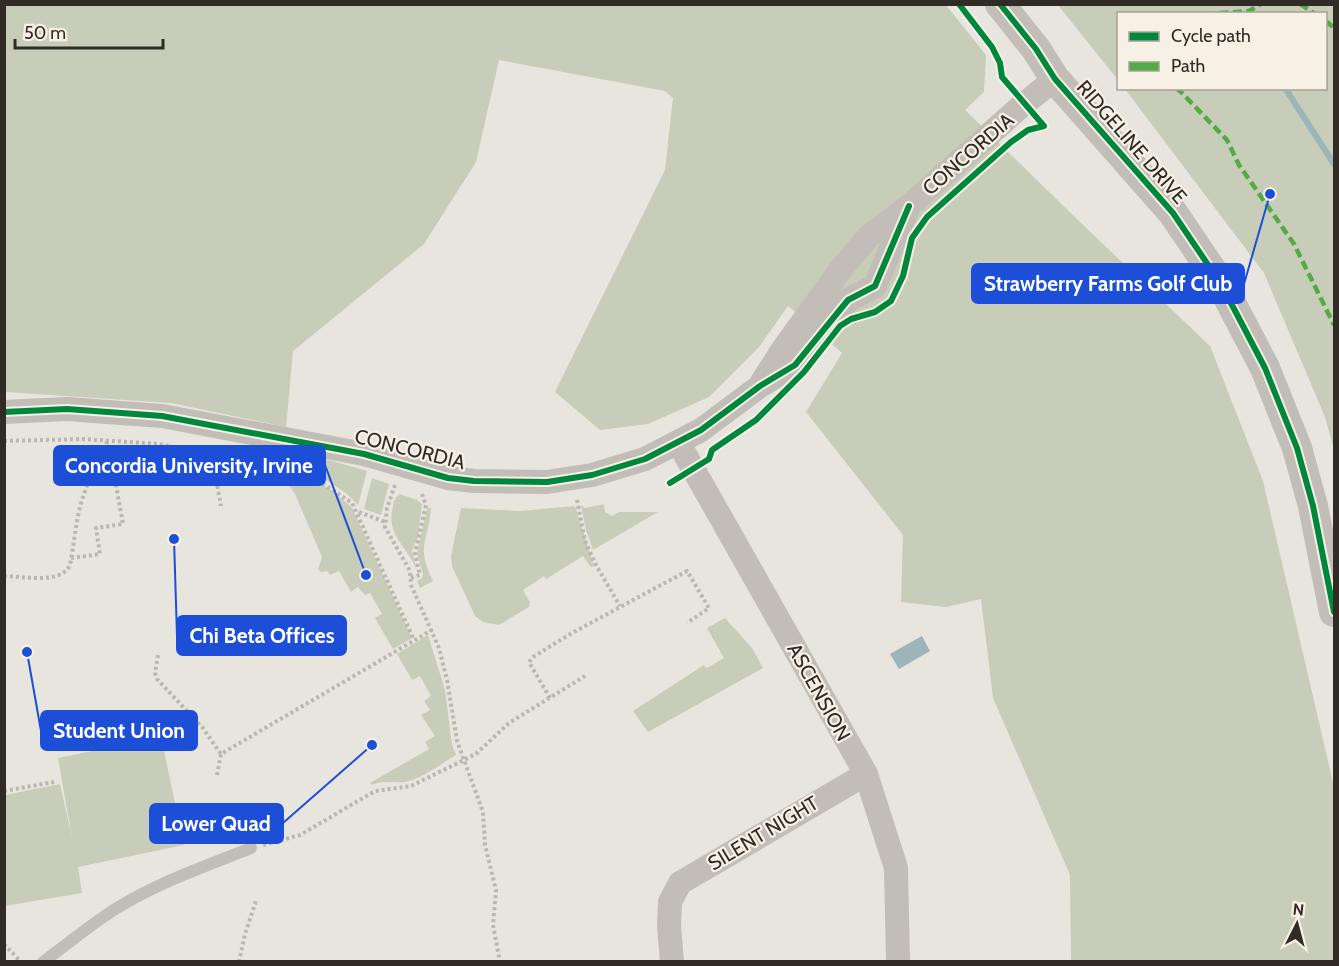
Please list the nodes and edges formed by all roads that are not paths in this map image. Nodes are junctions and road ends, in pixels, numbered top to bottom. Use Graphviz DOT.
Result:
graph roads {
  1 [pos="1000,4"];
  2 [pos="1055,79"];
  3 [pos="909,206"];
  4 [pos="760,386"];
  5 [pos="4,412"];
  6 [pos="678,441"];
  7 [pos="1335,612"];
  8 [pos="866,774"];
  9 [pos="252,848"];
  10 [pos="43,962"];
  11 [pos="672,962"];
  12 [pos="898,962"];
  1 -- 2 [label="street, RIDGELINE DRIVE"];
  2 -- 3 [label="street, CONCORDIA"];
  2 -- 7 [label="street, RIDGELINE DRIVE"];
  3 -- 4 [label="street, CONCORDIA"];
  3 -- 4 [label="street, CONCORDIA"];
  4 -- 6 [label="street, CONCORDIA"];
  5 -- 6 [label="street, CONCORDIA"];
  6 -- 8 [label="street, ASCENSION"];
  8 -- 11 [label="street, SILENT NIGHT"];
  8 -- 12 [label="street, ASCENSION"];
  9 -- 10 [label="lane"];
}
